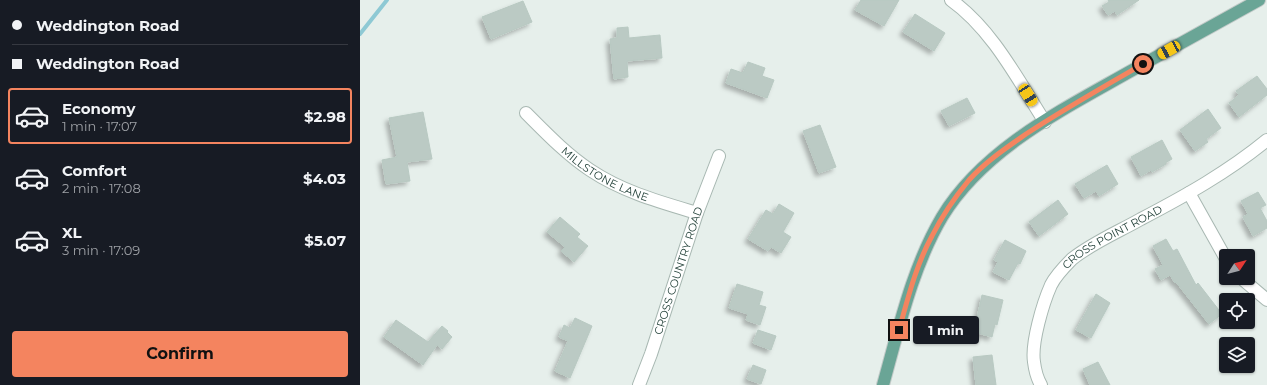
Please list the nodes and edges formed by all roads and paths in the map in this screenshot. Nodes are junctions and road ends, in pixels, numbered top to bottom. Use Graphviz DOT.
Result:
graph roads {
  1 [pos="951,0"];
  2 [pos="1259,0"];
  3 [pos="526,113"];
  4 [pos="1045,122"];
  5 [pos="1267,140"];
  6 [pos="719,156"];
  7 [pos="1189,193"];
  8 [pos="697,213"];
  9 [pos="1221,249"];
  10 [pos="1249,285"];
  11 [pos="1267,300"];
  12 [pos="639,385"];
  13 [pos="883,385"];
  14 [pos="1041,385"];
  1 -- 4 [label="street"];
  2 -- 4 [label="main road"];
  3 -- 8 [label="street, MILLSTONE LANE"];
  4 -- 13 [label="main road"];
  5 -- 7 [label="street, CROSS POINT ROAD"];
  6 -- 8 [label="street, CROSS COUNTRY ROAD"];
  7 -- 9 [label="street"];
  7 -- 14 [label="street, CROSS POINT ROAD"];
  8 -- 12 [label="street, CROSS COUNTRY ROAD"];
  10 -- 11 [label="street"];
}
